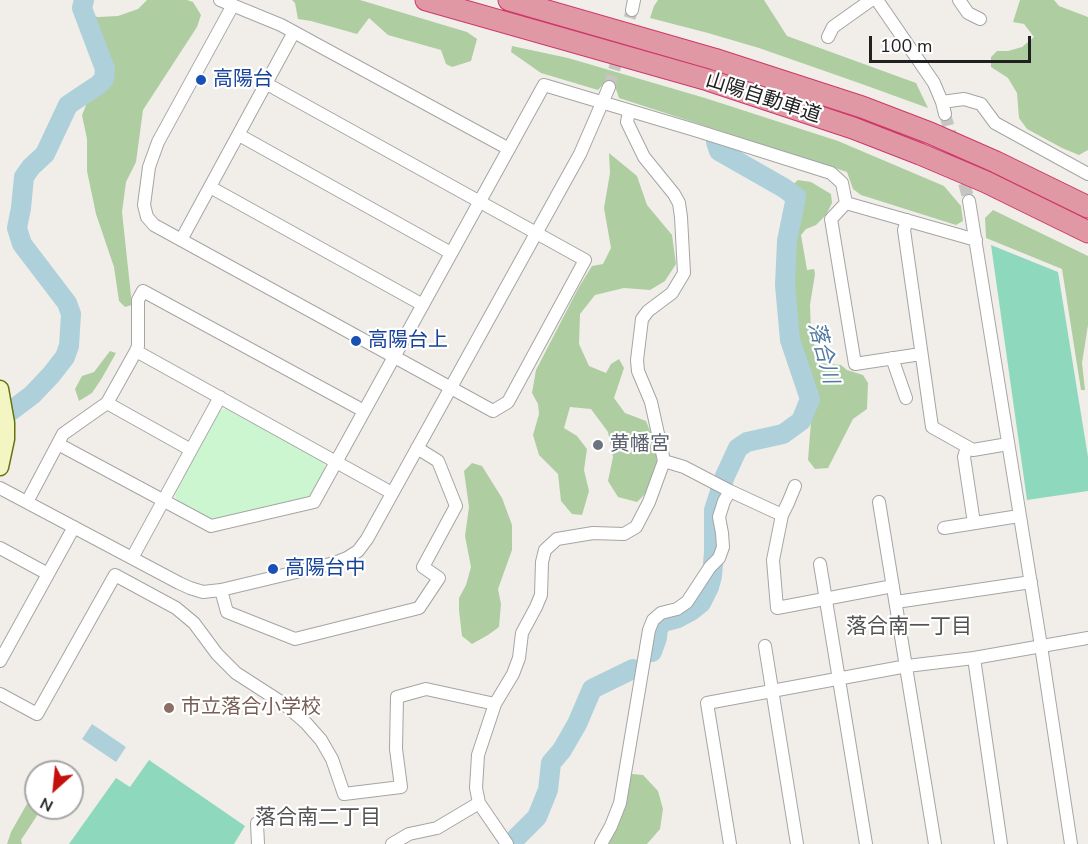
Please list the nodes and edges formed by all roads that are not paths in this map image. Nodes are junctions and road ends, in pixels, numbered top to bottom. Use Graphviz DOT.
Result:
graph roads {
  1 [pos="220,0"];
  2 [pos="426,0"];
  3 [pos="509,0"];
  4 [pos="871,0"];
  5 [pos="877,0"];
  6 [pos="959,0"];
  7 [pos="232,5"];
  8 [pos="980,19"];
  9 [pos="294,32"];
  10 [pos="828,37"];
  11 [pos="267,84"];
  12 [pos="609,87"];
  13 [pos="602,103"];
  14 [pos="629,111"];
  15 [pos="239,135"];
  16 [pos="509,149"];
  17 [pos="1088,174"];
  18 [pos="210,187"];
  19 [pos="969,201"];
  20 [pos="480,202"];
  21 [pos="846,203"];
  22 [pos="1088,207"];
  23 [pos="907,220"];
  24 [pos="1088,232"];
  25 [pos="536,233"];
  26 [pos="182,240"];
  27 [pos="976,240"];
  28 [pos="451,253"];
  29 [pos="423,305"];
  30 [pos="136,351"];
  31 [pos="921,354"];
  32 [pos="394,357"];
  33 [pos="892,358"];
  34 [pos="450,388"];
  35 [pos="0,389"];
  36 [pos="220,397"];
  37 [pos="906,398"];
  38 [pos="107,403"];
  39 [pos="364,411"];
  40 [pos="58,444"];
  41 [pos="1008,444"];
  42 [pos="967,447"];
  43 [pos="417,448"];
  44 [pos="191,450"];
  45 [pos="664,461"];
  46 [pos="336,462"];
  47 [pos="0,467"];
  48 [pos="795,486"];
  49 [pos="0,488"];
  50 [pos="730,491"];
  51 [pos="392,493"];
  52 [pos="163,501"];
  53 [pos="27,502"];
  54 [pos="879,502"];
  55 [pos="782,515"];
  56 [pos="1019,516"];
  57 [pos="974,523"];
  58 [pos="74,527"];
  59 [pos="944,528"];
  60 [pos="0,548"];
  61 [pos="132,558"];
  62 [pos="820,564"];
  63 [pos="48,574"];
  64 [pos="1030,582"];
  65 [pos="893,586"];
  66 [pos="221,590"];
  67 [pos="826,600"];
  68 [pos="896,603"];
  69 [pos="1088,638"];
  70 [pos="765,646"];
  71 [pos="1041,646"];
  72 [pos="974,658"];
  73 [pos="0,661"];
  74 [pos="907,666"];
  75 [pos="838,679"];
  76 [pos="772,691"];
  77 [pos="0,694"];
  78 [pos="495,704"];
  79 [pos="479,803"];
  80 [pos="257,823"];
  81 [pos="258,844"];
  82 [pos="392,844"];
  83 [pos="507,844"];
  84 [pos="601,844"];
  85 [pos="730,844"];
  86 [pos="797,844"];
  87 [pos="866,844"];
  88 [pos="935,844"];
  89 [pos="1001,844"];
  90 [pos="1071,844"];
  1 -- 7 [label="street"];
  2 -- 24 [label="highway, 山陽自動車道"];
  3 -- 22 [label="highway, 山陽自動車道"];
  4 -- 10 [label="street"];
  5 -- 17 [label="street"];
  6 -- 8 [label="street"];
  7 -- 9 [label="street"];
  7 -- 26 [label="street"];
  9 -- 11 [label="street"];
  9 -- 16 [label="street"];
  11 -- 15 [label="street"];
  11 -- 20 [label="street"];
  12 -- 13 [label="street"];
  13 -- 14 [label="street"];
  13 -- 16 [label="street"];
  13 -- 25 [label="street"];
  14 -- 21 [label="street"];
  14 -- 45 [label="street"];
  15 -- 18 [label="street"];
  15 -- 28 [label="street"];
  16 -- 20 [label="street"];
  18 -- 26 [label="street"];
  18 -- 29 [label="street"];
  19 -- 27 [label="street"];
  20 -- 25 [label="street"];
  20 -- 28 [label="street"];
  21 -- 23 [label="street"];
  21 -- 33 [label="street"];
  23 -- 27 [label="street"];
  23 -- 31 [label="street"];
  25 -- 34 [label="street"];
  25 -- 34 [label="street"];
  26 -- 32 [label="street"];
  27 -- 41 [label="street"];
  28 -- 29 [label="street"];
  29 -- 32 [label="street"];
  30 -- 36 [label="street"];
  30 -- 38 [label="street"];
  30 -- 39 [label="street"];
  31 -- 33 [label="street"];
  31 -- 42 [label="street"];
  32 -- 34 [label="street"];
  32 -- 39 [label="street"];
  33 -- 37 [label="street"];
  34 -- 43 [label="street"];
  35 -- 47 [label="street"];
  36 -- 44 [label="street"];
  36 -- 46 [label="street"];
  38 -- 40 [label="street"];
  38 -- 44 [label="street"];
  39 -- 46 [label="street"];
  40 -- 52 [label="street"];
  40 -- 53 [label="street"];
  41 -- 42 [label="street"];
  41 -- 56 [label="street"];
  42 -- 57 [label="street"];
  43 -- 51 [label="street"];
  43 -- 66 [label="street"];
  44 -- 52 [label="street"];
  45 -- 50 [label="street"];
  45 -- 78 [label="street"];
  46 -- 51 [label="street"];
  46 -- 52 [label="street"];
  48 -- 55 [label="street"];
  49 -- 53 [label="street"];
  50 -- 55 [label="street"];
  50 -- 84 [label="street"];
  51 -- 66 [label="street"];
  52 -- 61 [label="street"];
  53 -- 58 [label="street"];
  54 -- 65 [label="street"];
  55 -- 67 [label="street"];
  56 -- 57 [label="street"];
  56 -- 64 [label="street"];
  57 -- 59 [label="street"];
  58 -- 61 [label="street"];
  58 -- 63 [label="street"];
  60 -- 63 [label="street"];
  61 -- 66 [label="street"];
  62 -- 67 [label="street"];
  63 -- 73 [label="street"];
  64 -- 68 [label="street"];
  64 -- 71 [label="street"];
  65 -- 67 [label="street"];
  65 -- 68 [label="street"];
  67 -- 75 [label="street"];
  68 -- 74 [label="street"];
  69 -- 71 [label="street"];
  70 -- 76 [label="street"];
  71 -- 72 [label="street"];
  71 -- 90 [label="street"];
  72 -- 74 [label="street"];
  72 -- 89 [label="street"];
  74 -- 75 [label="street"];
  74 -- 88 [label="street"];
  75 -- 76 [label="street"];
  75 -- 87 [label="street"];
  76 -- 85 [label="street"];
  76 -- 86 [label="street"];
  77 -- 78 [label="street"];
  78 -- 79 [label="street"];
  79 -- 82 [label="street"];
  79 -- 83 [label="street"];
  80 -- 81 [label="street"];
}
